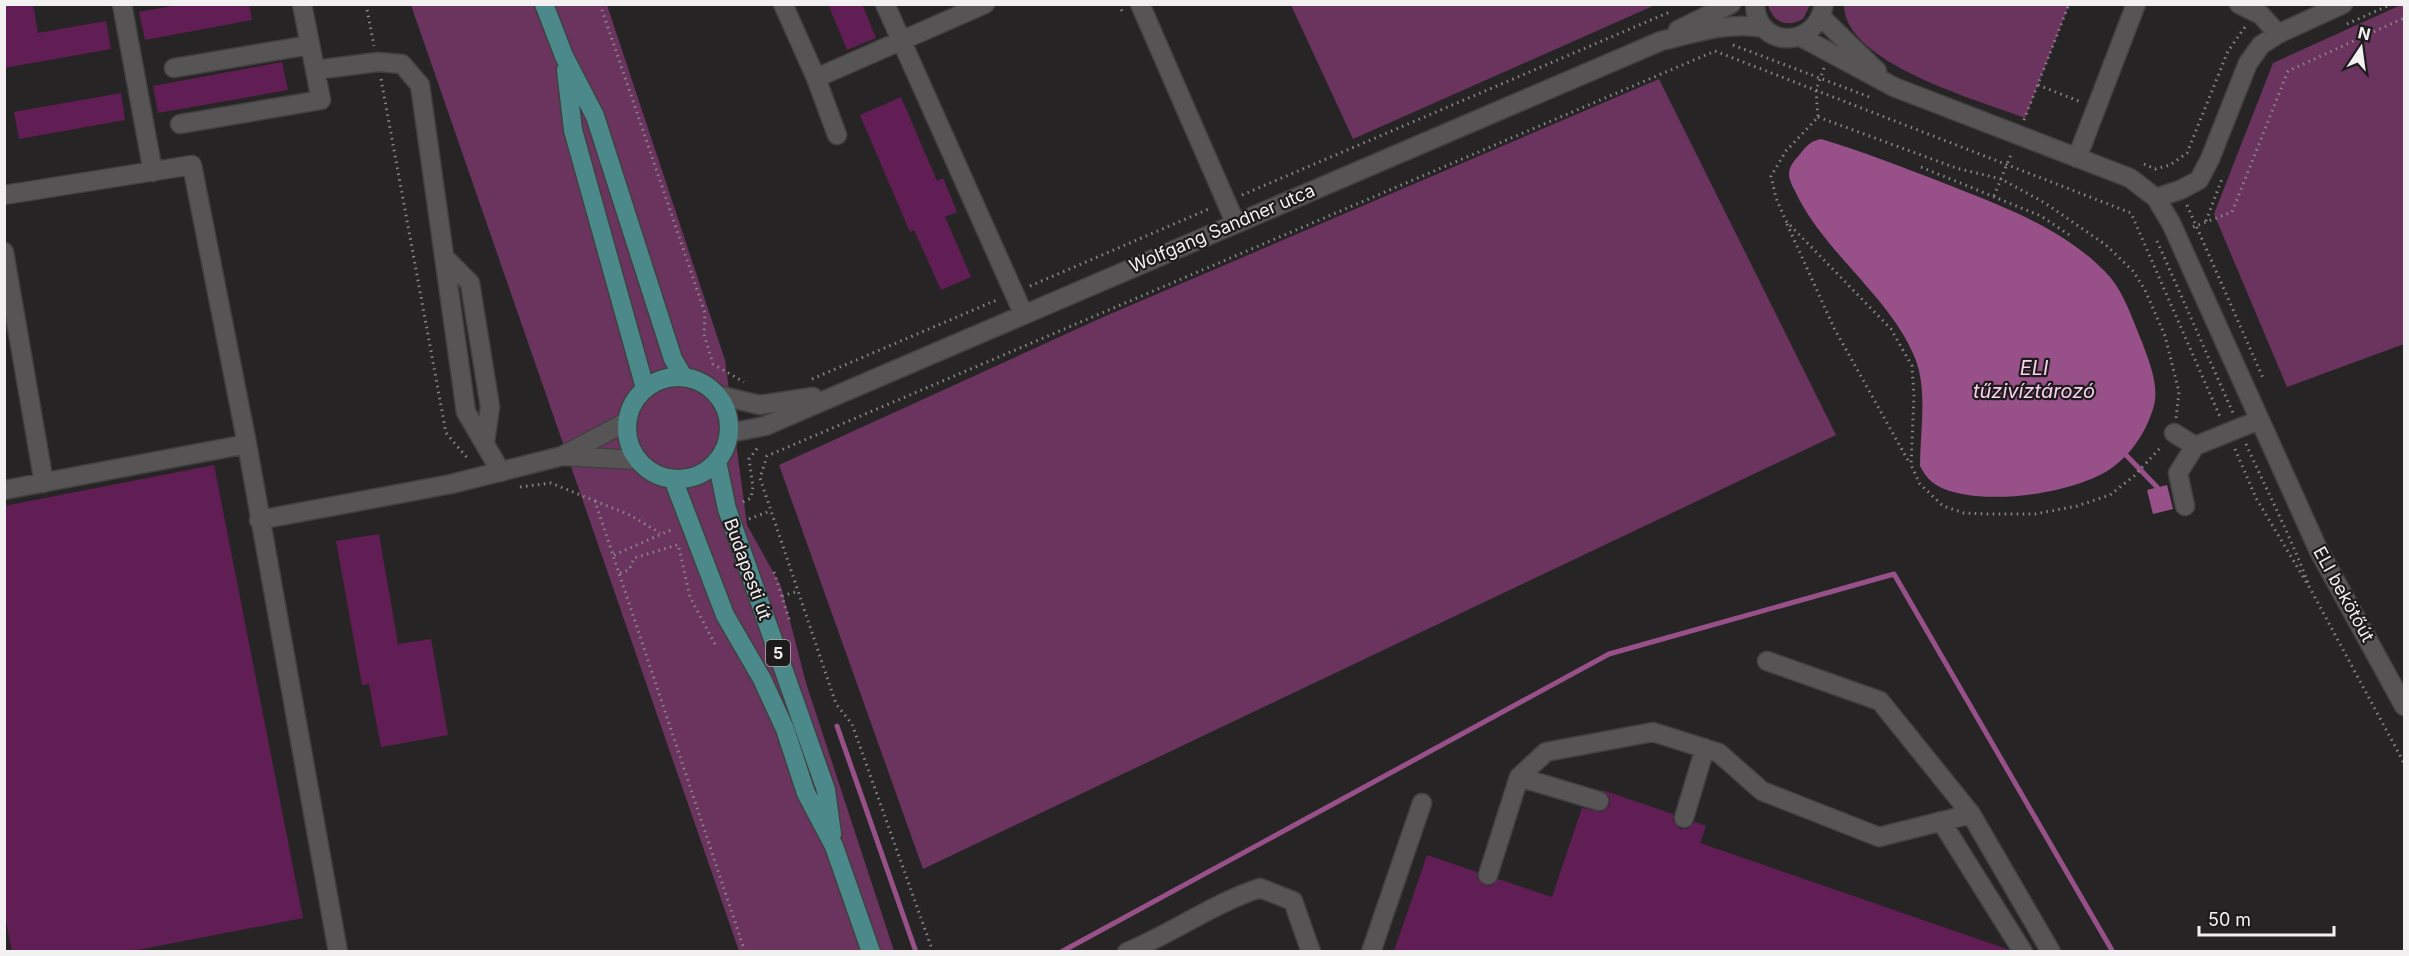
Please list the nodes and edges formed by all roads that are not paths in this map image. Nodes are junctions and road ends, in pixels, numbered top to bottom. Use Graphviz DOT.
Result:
graph roads {
  1 [pos="122,4"];
  2 [pos="302,4"];
  3 [pos="783,4"];
  4 [pos="885,4"];
  5 [pos="985,4"];
  6 [pos="1140,4"];
  7 [pos="1731,4"];
  8 [pos="1755,4"];
  9 [pos="2136,4"];
  10 [pos="2238,4"];
  11 [pos="2343,4"];
  12 [pos="549,7"];
  13 [pos="1822,11"];
  14 [pos="1764,28"];
  15 [pos="2278,34"];
  16 [pos="1801,37"];
  17 [pos="901,41"];
  18 [pos="1660,41"];
  19 [pos="310,45"];
  20 [pos="564,56"];
  21 [pos="174,68"];
  22 [pos="315,70"];
  23 [pos="816,78"];
  24 [pos="1894,87"];
  25 [pos="180,124"];
  26 [pos="837,135"];
  27 [pos="2077,158"];
  28 [pos="153,172"];
  29 [pos="4,195"];
  30 [pos="2156,198"];
  31 [pos="1235,222"];
  32 [pos="4,252"];
  33 [pos="444,257"];
  34 [pos="1023,313"];
  35 [pos="683,376"];
  36 [pos="645,387"];
  37 [pos="718,395"];
  38 [pos="832,395"];
  39 [pos="2259,420"];
  40 [pos="626,422"];
  41 [pos="729,433"];
  42 [pos="2174,433"];
  43 [pos="485,442"];
  44 [pos="248,444"];
  45 [pos="2195,446"];
  46 [pos="562,456"];
  47 [pos="638,460"];
  48 [pos="717,461"];
  49 [pos="501,472"];
  50 [pos="673,479"];
  51 [pos="44,483"];
  52 [pos="4,490"];
  53 [pos="2185,506"];
  54 [pos="259,520"];
  55 [pos="1767,661"];
  56 [pos="2404,706"];
  57 [pos="1705,748"];
  58 [pos="1519,777"];
  59 [pos="1599,801"];
  60 [pos="1422,803"];
  61 [pos="1971,814"];
  62 [pos="1684,818"];
  63 [pos="1941,821"];
  64 [pos="834,846"];
  65 [pos="1488,875"];
  66 [pos="338,951"];
  67 [pos="871,951"];
  68 [pos="1126,951"];
  69 [pos="1311,951"];
  70 [pos="1371,951"];
  71 [pos="2023,951"];
  72 [pos="2051,951"];
  1 -- 28 [label="street"];
  2 -- 19 [label="street"];
  3 -- 23 [label="street"];
  4 -- 17 [label="street"];
  5 -- 17 [label="street"];
  6 -- 31 [label="street"];
  7 -- 18 [label="street"];
  8 -- 14 [label="street"];
  9 -- 27 [label="street"];
  10 -- 15 [label="street"];
  11 -- 15 [label="street"];
  12 -- 20 [label="main road"];
  13 -- 16 [label="street"];
  13 -- 24 [label="street"];
  14 -- 16 [label="street"];
  14 -- 18 [label="street"];
  15 -- 30 [label="street"];
  16 -- 24 [label="street"];
  17 -- 23 [label="street"];
  17 -- 34 [label="street"];
  18 -- 31 [label="street, Wolfgang Sandner utca"];
  19 -- 21 [label="street"];
  19 -- 22 [label="street"];
  20 -- 35 [label="main road"];
  20 -- 36 [label="main road"];
  22 -- 25 [label="street"];
  22 -- 33 [label="street"];
  23 -- 26 [label="street"];
  24 -- 27 [label="street"];
  27 -- 30 [label="street"];
  28 -- 29 [label="street"];
  28 -- 44 [label="street"];
  30 -- 39 [label="street, ELI bekötőút"];
  31 -- 34 [label="street, Wolfgang Sandner utca"];
  32 -- 51 [label="street"];
  33 -- 43 [label="street"];
  33 -- 43 [label="street"];
  34 -- 38 [label="street, Wolfgang Sandner utca"];
  35 -- 36 [label="main road"];
  35 -- 37 [label="main road"];
  36 -- 40 [label="main road"];
  37 -- 38 [label="street, Wolfgang Sandner utca"];
  37 -- 41 [label="main road"];
  38 -- 41 [label="street, Wolfgang Sandner utca"];
  39 -- 45 [label="street"];
  39 -- 56 [label="street, ELI bekötőút"];
  40 -- 46 [label="street"];
  40 -- 47 [label="main road"];
  41 -- 48 [label="main road"];
  42 -- 45 [label="street"];
  43 -- 49 [label="street"];
  44 -- 51 [label="street"];
  44 -- 54 [label="street"];
  45 -- 53 [label="street"];
  46 -- 47 [label="street"];
  46 -- 49 [label="street"];
  47 -- 50 [label="main road"];
  48 -- 50 [label="main road"];
  48 -- 64 [label="main road, Budapesti út / 5"];
  49 -- 54 [label="street"];
  50 -- 64 [label="main road, Budapesti út / 5"];
  51 -- 52 [label="street"];
  54 -- 66 [label="street"];
  55 -- 61 [label="street"];
  57 -- 58 [label="street"];
  57 -- 62 [label="street"];
  57 -- 63 [label="street"];
  58 -- 59 [label="street"];
  58 -- 65 [label="street"];
  60 -- 70 [label="street"];
  61 -- 63 [label="street"];
  61 -- 72 [label="street"];
  63 -- 71 [label="street"];
  64 -- 67 [label="main road, Budapesti út / 5"];
  68 -- 69 [label="street"];
}
